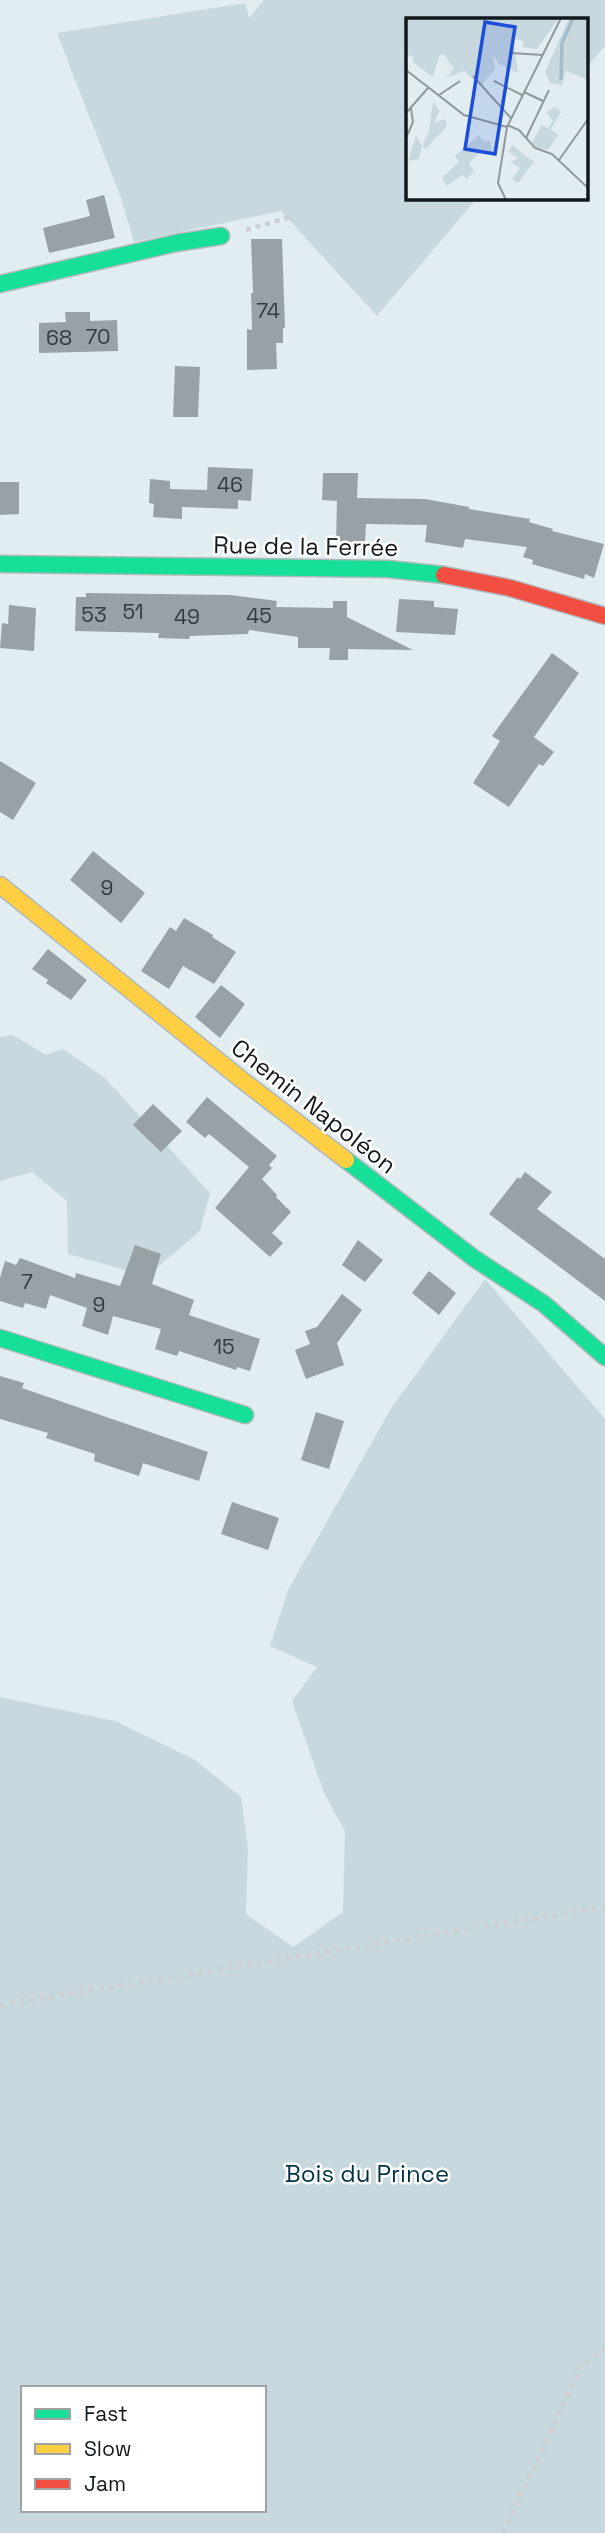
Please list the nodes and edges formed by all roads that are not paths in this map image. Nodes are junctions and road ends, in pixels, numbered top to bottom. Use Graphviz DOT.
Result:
graph roads {
  1 [pos="221,236"];
  2 [pos="0,284"];
  3 [pos="0,564"];
  4 [pos="605,616"];
  5 [pos="0,885"];
  6 [pos="0,1338"];
  7 [pos="605,1357"];
  8 [pos="245,1415"];
  1 -- 2 [label="street"];
  3 -- 4 [label="street, Rue de la Ferrée"];
  5 -- 7 [label="street, Chemin Napoléon"];
  6 -- 8 [label="street"];
}
